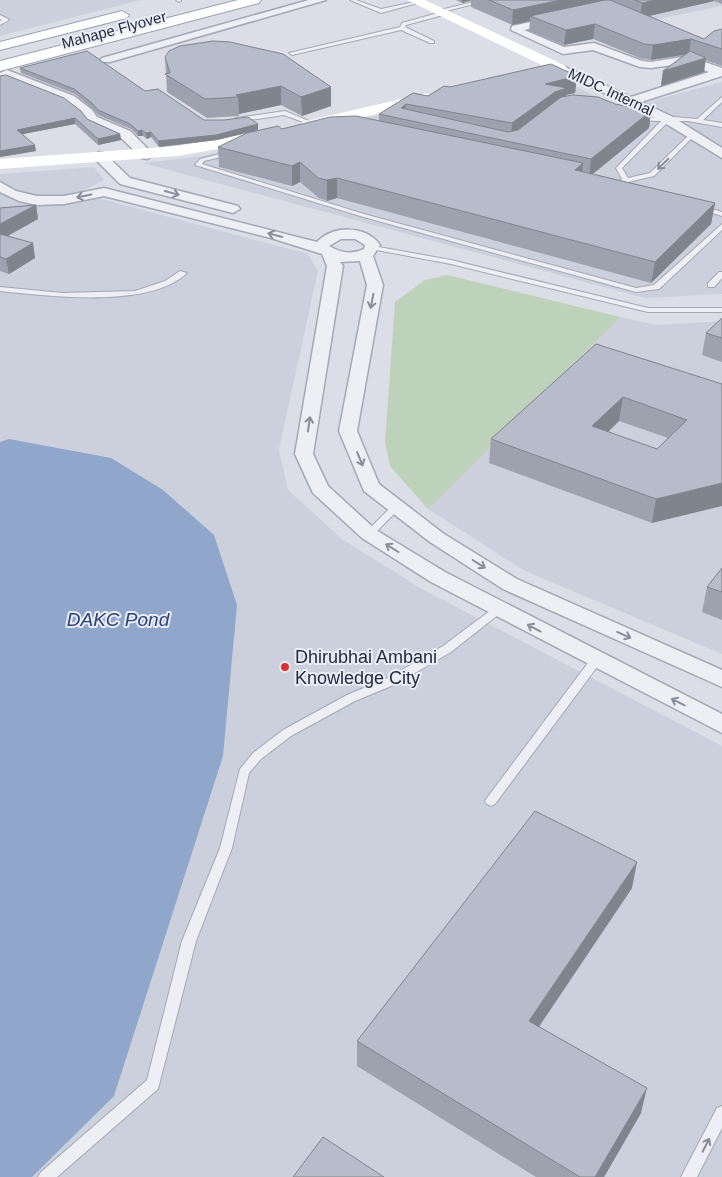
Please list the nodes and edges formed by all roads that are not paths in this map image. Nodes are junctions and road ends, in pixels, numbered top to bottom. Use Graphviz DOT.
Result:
graph roads {
  1 [pos="209,0"];
  2 [pos="229,0"];
  3 [pos="254,0"];
  4 [pos="321,0"];
  5 [pos="352,0"];
  6 [pos="487,0"];
  7 [pos="416,1"];
  8 [pos="140,11"];
  9 [pos="442,12"];
  10 [pos="0,17"];
  11 [pos="565,17"];
  12 [pos="0,22"];
  13 [pos="221,28"];
  14 [pos="402,28"];
  15 [pos="234,38"];
  16 [pos="432,42"];
  17 [pos="0,46"];
  18 [pos="0,53"];
  19 [pos="292,53"];
  20 [pos="0,59"];
  21 [pos="106,60"];
  22 [pos="0,66"];
  23 [pos="559,68"];
  24 [pos="720,72"];
  25 [pos="534,74"];
  26 [pos="0,77"];
  27 [pos="438,95"];
  28 [pos="722,99"];
  29 [pos="631,101"];
  30 [pos="624,117"];
  31 [pos="667,119"];
  32 [pos="233,120"];
  33 [pos="698,121"];
  34 [pos="313,124"];
  35 [pos="722,125"];
  36 [pos="692,135"];
  37 [pos="239,151"];
  38 [pos="722,154"];
  39 [pos="147,155"];
  40 [pos="99,156"];
  41 [pos="0,164"];
  42 [pos="626,180"];
  43 [pos="125,181"];
  44 [pos="606,185"];
  45 [pos="0,186"];
  46 [pos="616,187"];
  47 [pos="624,189"];
  48 [pos="104,192"];
  49 [pos="722,214"];
  50 [pos="722,220"];
  51 [pos="722,226"];
  52 [pos="329,246"];
  53 [pos="369,251"];
  54 [pos="183,273"];
  55 [pos="722,274"];
  56 [pos="711,285"];
  57 [pos="0,289"];
  58 [pos="722,310"];
  59 [pos="397,506"];
  60 [pos="369,534"];
  61 [pos="499,609"];
  62 [pos="595,659"];
  63 [pos="722,679"];
  64 [pos="722,724"];
  65 [pos="491,801"];
  66 [pos="722,1113"];
  67 [pos="46,1177"];
  68 [pos="689,1177"];
  1 -- 18 [label="main road, Mahape Flyover"];
  2 -- 20 [label="main road, Mahape Flyover"];
  3 -- 22 [label="main road"];
  4 -- 13 [label="street"];
  5 -- 7 [label="lane"];
  6 -- 9 [label="lane"];
  7 -- 9 [label="main road, MIDC Internal"];
  8 -- 17 [label="main road"];
  9 -- 14 [label="lane"];
  9 -- 23 [label="main road, MIDC Internal"];
  10 -- 12 [label="lane"];
  11 -- 24 [label="street"];
  13 -- 15 [label="street"];
  13 -- 21 [label="street"];
  14 -- 16 [label="lane"];
  14 -- 19 [label="lane"];
  23 -- 25 [label="main road"];
  23 -- 29 [label="street, MIDC Internal"];
  24 -- 29 [label="street"];
  26 -- 39 [label="street"];
  27 -- 34 [label="main road"];
  28 -- 33 [label="lane"];
  29 -- 31 [label="street, MIDC Internal"];
  30 -- 31 [label="lane"];
  31 -- 33 [label="lane"];
  31 -- 36 [label="street, MIDC Internal"];
  31 -- 42 [label="lane"];
  32 -- 34 [label="lane"];
  33 -- 35 [label="lane"];
  34 -- 39 [label="main road"];
  36 -- 38 [label="street, MIDC Internal"];
  36 -- 42 [label="lane, one-way"];
  37 -- 51 [label="lane"];
  39 -- 40 [label="main road"];
  40 -- 41 [label="main road"];
  40 -- 43 [label="street"];
  42 -- 46 [label="lane"];
  43 -- 48 [label="street"];
  43 -- 52 [label="street, one-way"];
  44 -- 46 [label="lane"];
  48 -- 45 [label="street, one-way"];
  46 -- 47 [label="lane"];
  52 -- 48 [label="street, one-way"];
  49 -- 50 [label="lane"];
  52 -- 53 [label="street"];
  52 -- 53 [label="street"];
  60 -- 52 [label="street, one-way"];
  53 -- 58 [label="lane"];
  53 -- 59 [label="street, one-way"];
  54 -- 57 [label="lane"];
  55 -- 56 [label="lane"];
  59 -- 60 [label="lane"];
  59 -- 63 [label="street, one-way"];
  61 -- 60 [label="street, one-way"];
  62 -- 61 [label="street, one-way"];
  61 -- 67 [label="lane"];
  64 -- 62 [label="street, one-way"];
  62 -- 65 [label="lane"];
  68 -- 66 [label="lane, one-way"];
}
